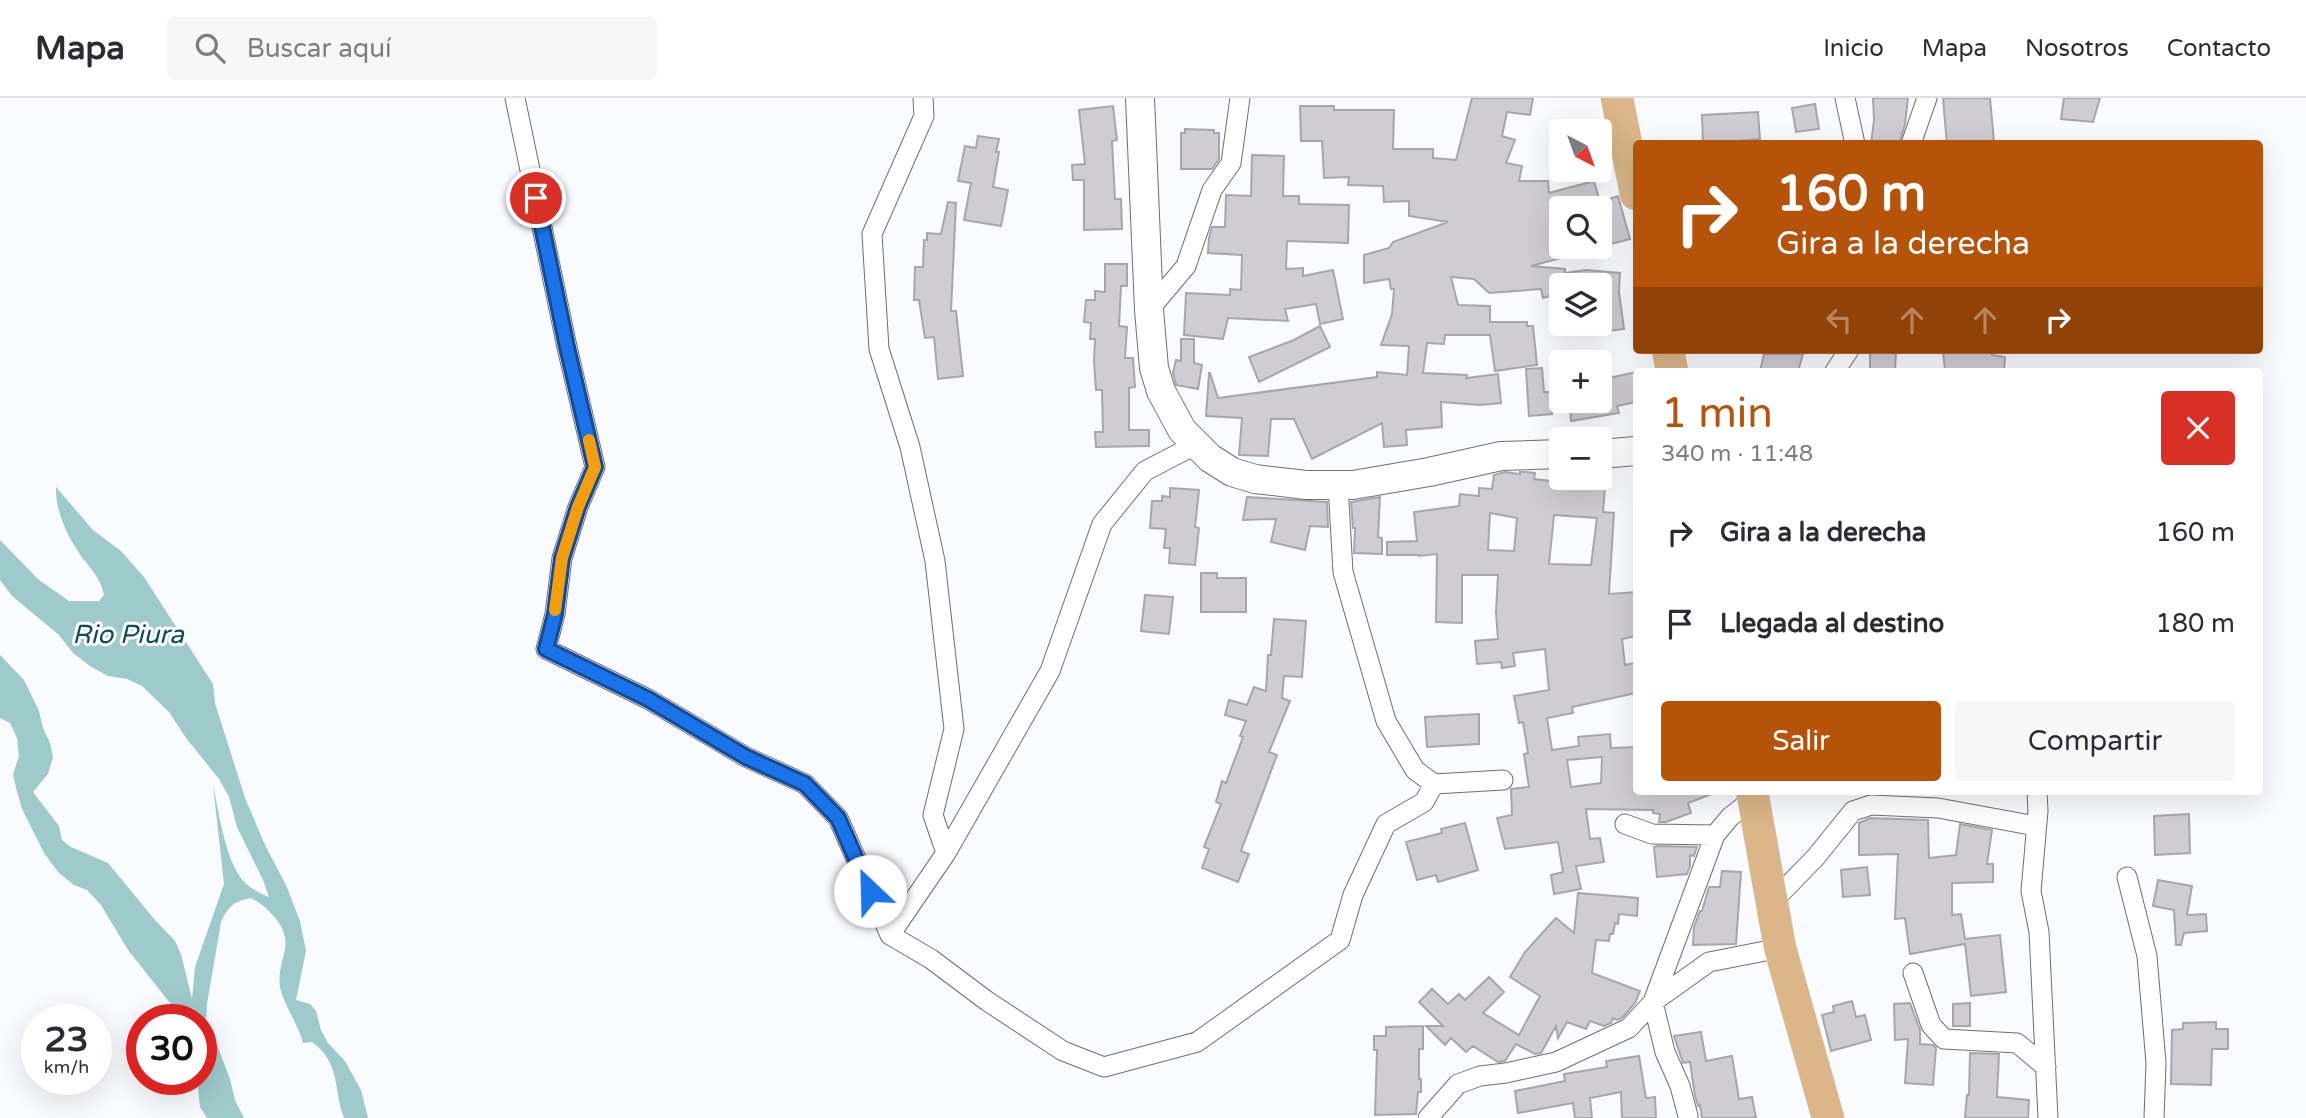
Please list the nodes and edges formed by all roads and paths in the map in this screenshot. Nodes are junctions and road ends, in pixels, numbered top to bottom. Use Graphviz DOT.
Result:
graph roads {
  1 [pos="515,98"];
  2 [pos="923,98"];
  3 [pos="1140,98"];
  4 [pos="1240,98"];
  5 [pos="1617,98"];
  6 [pos="1845,98"];
  7 [pos="1927,98"];
  8 [pos="1854,140"];
  9 [pos="1912,140"];
  10 [pos="1633,179"];
  11 [pos="1149,310"];
  12 [pos="1195,445"];
  13 [pos="1549,454"];
  14 [pos="1338,485"];
  15 [pos="1503,780"];
  16 [pos="1434,784"];
  17 [pos="1752,795"];
  18 [pos="2037,795"];
  19 [pos="1625,824"];
  20 [pos="2036,826"];
  21 [pos="1715,835"];
  22 [pos="946,853"];
  23 [pos="2127,877"];
  24 [pos="1772,902"];
  25 [pos="890,935"];
  26 [pos="1780,948"];
  27 [pos="1913,973"];
  28 [pos="1653,1002"];
  29 [pos="2046,1067"];
  30 [pos="1688,1116"];
  31 [pos="1427,1118"];
  32 [pos="1828,1118"];
  33 [pos="2048,1118"];
  34 [pos="2154,1118"];
  1 -- 25 [label="street"];
  2 -- 22 [label="street"];
  3 -- 11 [label="main road"];
  4 -- 11 [label="street"];
  5 -- 10 [label="main road"];
  6 -- 8 [label="street"];
  7 -- 9 [label="street"];
  11 -- 12 [label="main road"];
  12 -- 14 [label="main road"];
  12 -- 22 [label="street"];
  13 -- 14 [label="main road"];
  14 -- 16 [label="street"];
  15 -- 16 [label="street"];
  16 -- 25 [label="street"];
  17 -- 21 [label="street"];
  17 -- 24 [label="main road"];
  18 -- 20 [label="street"];
  19 -- 21 [label="street"];
  20 -- 24 [label="street"];
  20 -- 29 [label="street"];
  21 -- 28 [label="street"];
  22 -- 25 [label="street"];
  23 -- 34 [label="street"];
  24 -- 26 [label="main road"];
  26 -- 28 [label="street"];
  26 -- 32 [label="main road"];
  27 -- 29 [label="street"];
  28 -- 30 [label="street"];
  28 -- 31 [label="street"];
  29 -- 33 [label="street"];
}
